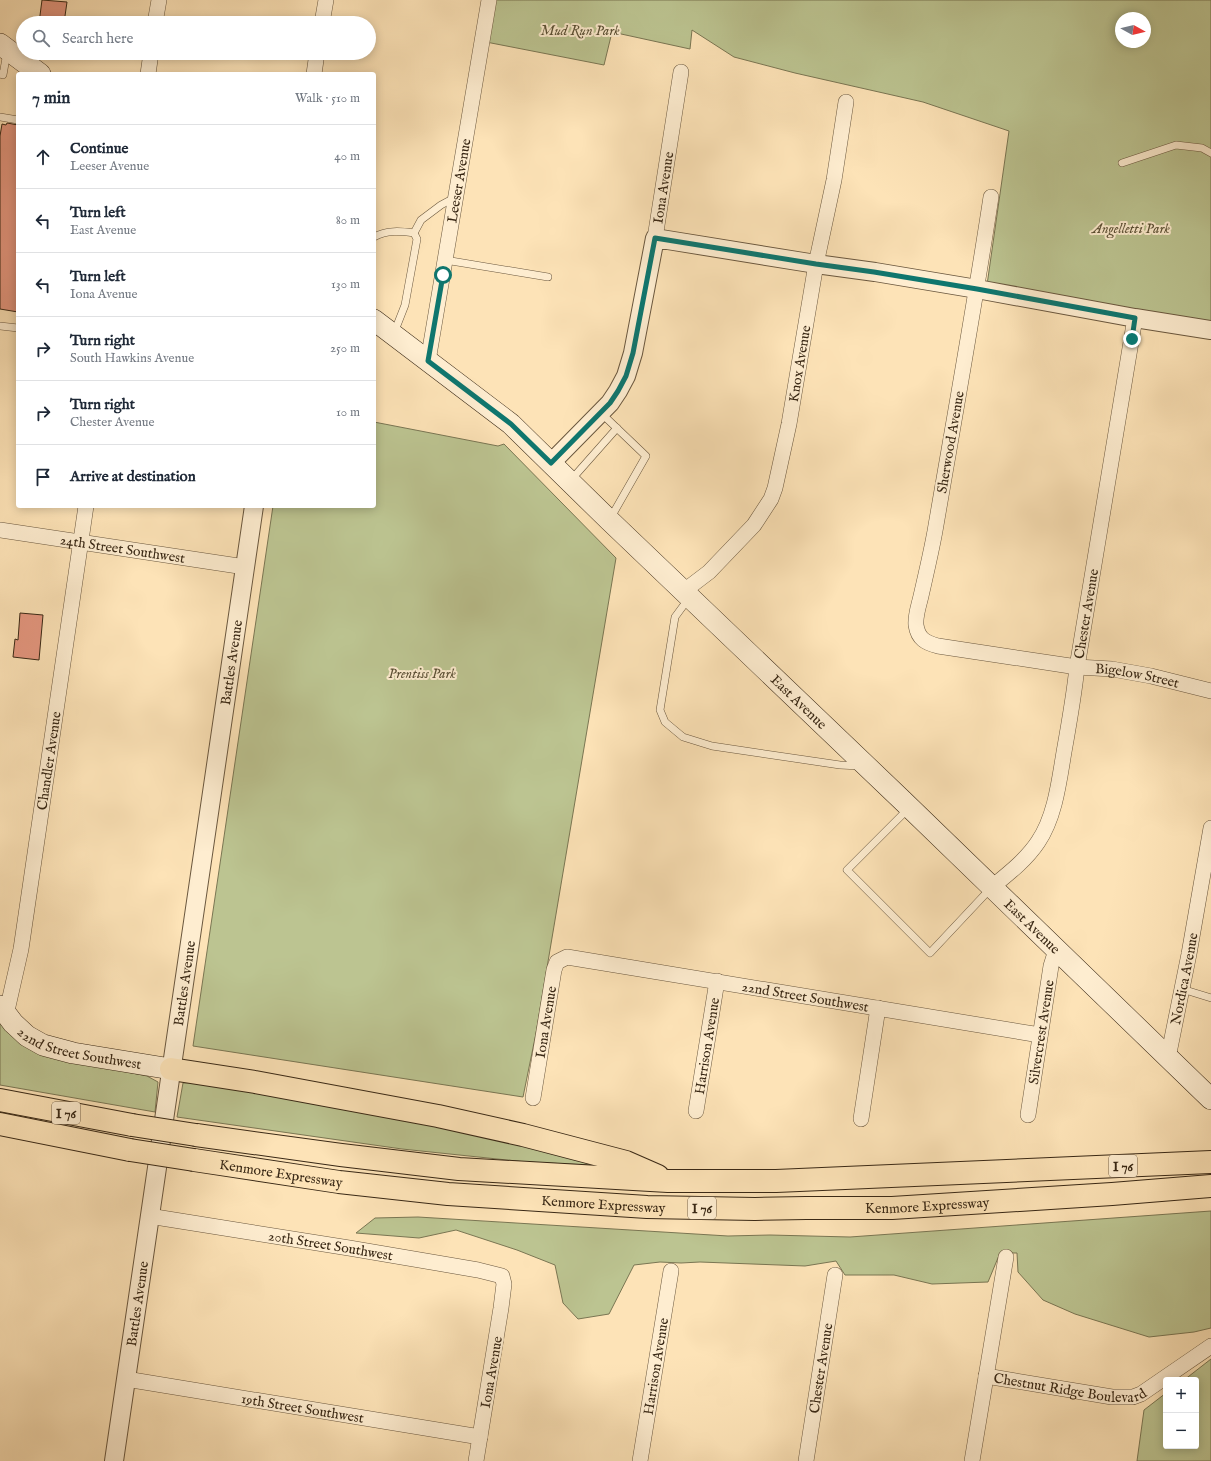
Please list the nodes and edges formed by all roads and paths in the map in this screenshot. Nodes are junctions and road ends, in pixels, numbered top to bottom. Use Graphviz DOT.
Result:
graph roads {
  1 [pos="158,0"];
  2 [pos="326,0"];
  3 [pos="489,0"];
  4 [pos="156,16"];
  5 [pos="323,16"];
  6 [pos="4,47"];
  7 [pos="16,56"];
  8 [pos="21,60"];
  9 [pos="150,60"];
  10 [pos="316,60"];
  11 [pos="37,72"];
  12 [pos="148,72"];
  13 [pos="314,72"];
  14 [pos="681,72"];
  15 [pos="2,74"];
  16 [pos="846,102"];
  17 [pos="0,117"];
  18 [pos="16,120"];
  19 [pos="1211,153"];
  20 [pos="1122,163"];
  21 [pos="456,197"];
  22 [pos="991,197"];
  23 [pos="414,233"];
  24 [pos="376,236"];
  25 [pos="655,238"];
  26 [pos="445,260"];
  27 [pos="816,264"];
  28 [pos="548,277"];
  29 [pos="977,289"];
  30 [pos="1135,318"];
  31 [pos="376,322"];
  32 [pos="0,326"];
  33 [pos="16,328"];
  34 [pos="1211,330"];
  35 [pos="393,335"];
  36 [pos="428,361"];
  37 [pos="601,413"];
  38 [pos="617,428"];
  39 [pos="551,463"];
  40 [pos="570,482"];
  41 [pos="86,508"];
  42 [pos="254,508"];
  43 [pos="609,520"];
  44 [pos="0,530"];
  45 [pos="81,542"];
  46 [pos="245,567"];
  47 [pos="687,594"];
  48 [pos="967,650"];
  49 [pos="1077,667"];
  50 [pos="1211,691"];
  51 [pos="868,767"];
  52 [pos="910,808"];
  53 [pos="1211,828"];
  54 [pos="992,887"];
  55 [pos="1056,950"];
  56 [pos="571,957"];
  57 [pos="717,981"];
  58 [pos="1182,989"];
  59 [pos="1211,998"];
  60 [pos="878,1008"];
  61 [pos="3,1011"];
  62 [pos="1040,1035"];
  63 [pos="1168,1058"];
  64 [pos="171,1069"];
  65 [pos="533,1098"];
  66 [pos="1211,1099"];
  67 [pos="0,1100"];
  68 [pos="696,1111"];
  69 [pos="1028,1115"];
  70 [pos="861,1119"];
  71 [pos="0,1124"];
  72 [pos="1211,1162"];
  73 [pos="668,1181"];
  74 [pos="1211,1186"];
  75 [pos="149,1216"];
  76 [pos="1006,1257"];
  77 [pos="671,1271"];
  78 [pos="835,1275"];
  79 [pos="504,1284"];
  80 [pos="1211,1346"];
  81 [pos="986,1376"];
  82 [pos="126,1379"];
  83 [pos="480,1437"];
  84 [pos="114,1461"];
  85 [pos="476,1461"];
  86 [pos="640,1461"];
  87 [pos="806,1461"];
  88 [pos="972,1461"];
  1 -- 4 [label="street"];
  2 -- 5 [label="street"];
  3 -- 21 [label="street, Leeser Avenue"];
  6 -- 7 [label="main road"];
  6 -- 15 [label="lane"];
  8 -- 11 [label="main road"];
  9 -- 12 [label="street"];
  10 -- 13 [label="street"];
  14 -- 25 [label="street, Iona Avenue"];
  16 -- 27 [label="street, Knox Avenue"];
  17 -- 18 [label="lane"];
  19 -- 20 [label="lane"];
  21 -- 23 [label="lane"];
  21 -- 26 [label="street, Leeser Avenue"];
  22 -- 29 [label="street, Sherwood Avenue"];
  23 -- 24 [label="lane"];
  23 -- 35 [label="lane"];
  25 -- 27 [label="street"];
  25 -- 37 [label="street, Iona Avenue"];
  26 -- 28 [label="lane"];
  26 -- 36 [label="street, Leeser Avenue"];
  27 -- 29 [label="street"];
  27 -- 47 [label="street, Knox Avenue"];
  29 -- 30 [label="street"];
  29 -- 48 [label="street, Sherwood Avenue"];
  30 -- 34 [label="street"];
  30 -- 49 [label="street, Chester Avenue"];
  31 -- 35 [label="main road, East Avenue"];
  32 -- 33 [label="lane"];
  35 -- 36 [label="main road, East Avenue"];
  36 -- 39 [label="main road, East Avenue"];
  37 -- 38 [label="lane"];
  37 -- 39 [label="street, Iona Avenue"];
  38 -- 40 [label="lane"];
  38 -- 43 [label="lane"];
  39 -- 40 [label="main road, East Avenue"];
  40 -- 43 [label="main road, East Avenue"];
  41 -- 45 [label="street, Chandler Avenue"];
  42 -- 46 [label="street, Battles Avenue"];
  43 -- 47 [label="main road, East Avenue"];
  44 -- 45 [label="street, 24th Street Southwest"];
  45 -- 46 [label="street, 24th Street Southwest"];
  45 -- 61 [label="street, Chandler Avenue"];
  46 -- 64 [label="street, Battles Avenue"];
  47 -- 51 [label="main road, East Avenue"];
  47 -- 51 [label="lane"];
  48 -- 49 [label="street, Bigelow Street"];
  49 -- 50 [label="street, Bigelow Street"];
  49 -- 54 [label="street, Chester Avenue"];
  51 -- 52 [label="main road, East Avenue"];
  52 -- 54 [label="main road, East Avenue"];
  52 -- 54 [label="lane"];
  53 -- 58 [label="street, Nordica Avenue"];
  54 -- 55 [label="main road, East Avenue"];
  55 -- 62 [label="street, Silvercrest Avenue"];
  55 -- 63 [label="main road, East Avenue"];
  56 -- 57 [label="street, 22nd Street Southwest"];
  56 -- 65 [label="street, Iona Avenue"];
  57 -- 60 [label="street, 22nd Street Southwest"];
  57 -- 68 [label="street, Harrison Avenue"];
  58 -- 59 [label="lane"];
  58 -- 63 [label="street, Nordica Avenue"];
  60 -- 62 [label="street, 22nd Street Southwest"];
  60 -- 70 [label="street"];
  61 -- 64 [label="main road, 22nd Street Southwest"];
  62 -- 69 [label="street, Silvercrest Avenue"];
  63 -- 66 [label="main road, East Avenue"];
  64 -- 73 [label="highway"];
  64 -- 75 [label="street, Battles Avenue"];
  67 -- 73 [label="highway, Kenmore Expressway / I 76, bridge"];
  71 -- 74 [label="highway, Kenmore Expressway / I 76, bridge"];
  72 -- 73 [label="highway, Kenmore Expressway / I 76"];
  75 -- 79 [label="street, 20th Street Southwest"];
  75 -- 82 [label="street, Battles Avenue"];
  76 -- 81 [label="street"];
  77 -- 86 [label="street, Harrison Avenue"];
  78 -- 87 [label="street, Chester Avenue"];
  79 -- 83 [label="street, Iona Avenue"];
  80 -- 81 [label="street, Chestnut Ridge Boulevard"];
  81 -- 88 [label="street"];
  82 -- 83 [label="street, 19th Street Southwest"];
  82 -- 84 [label="street, Battles Avenue"];
  83 -- 85 [label="street, Iona Avenue"];
}
